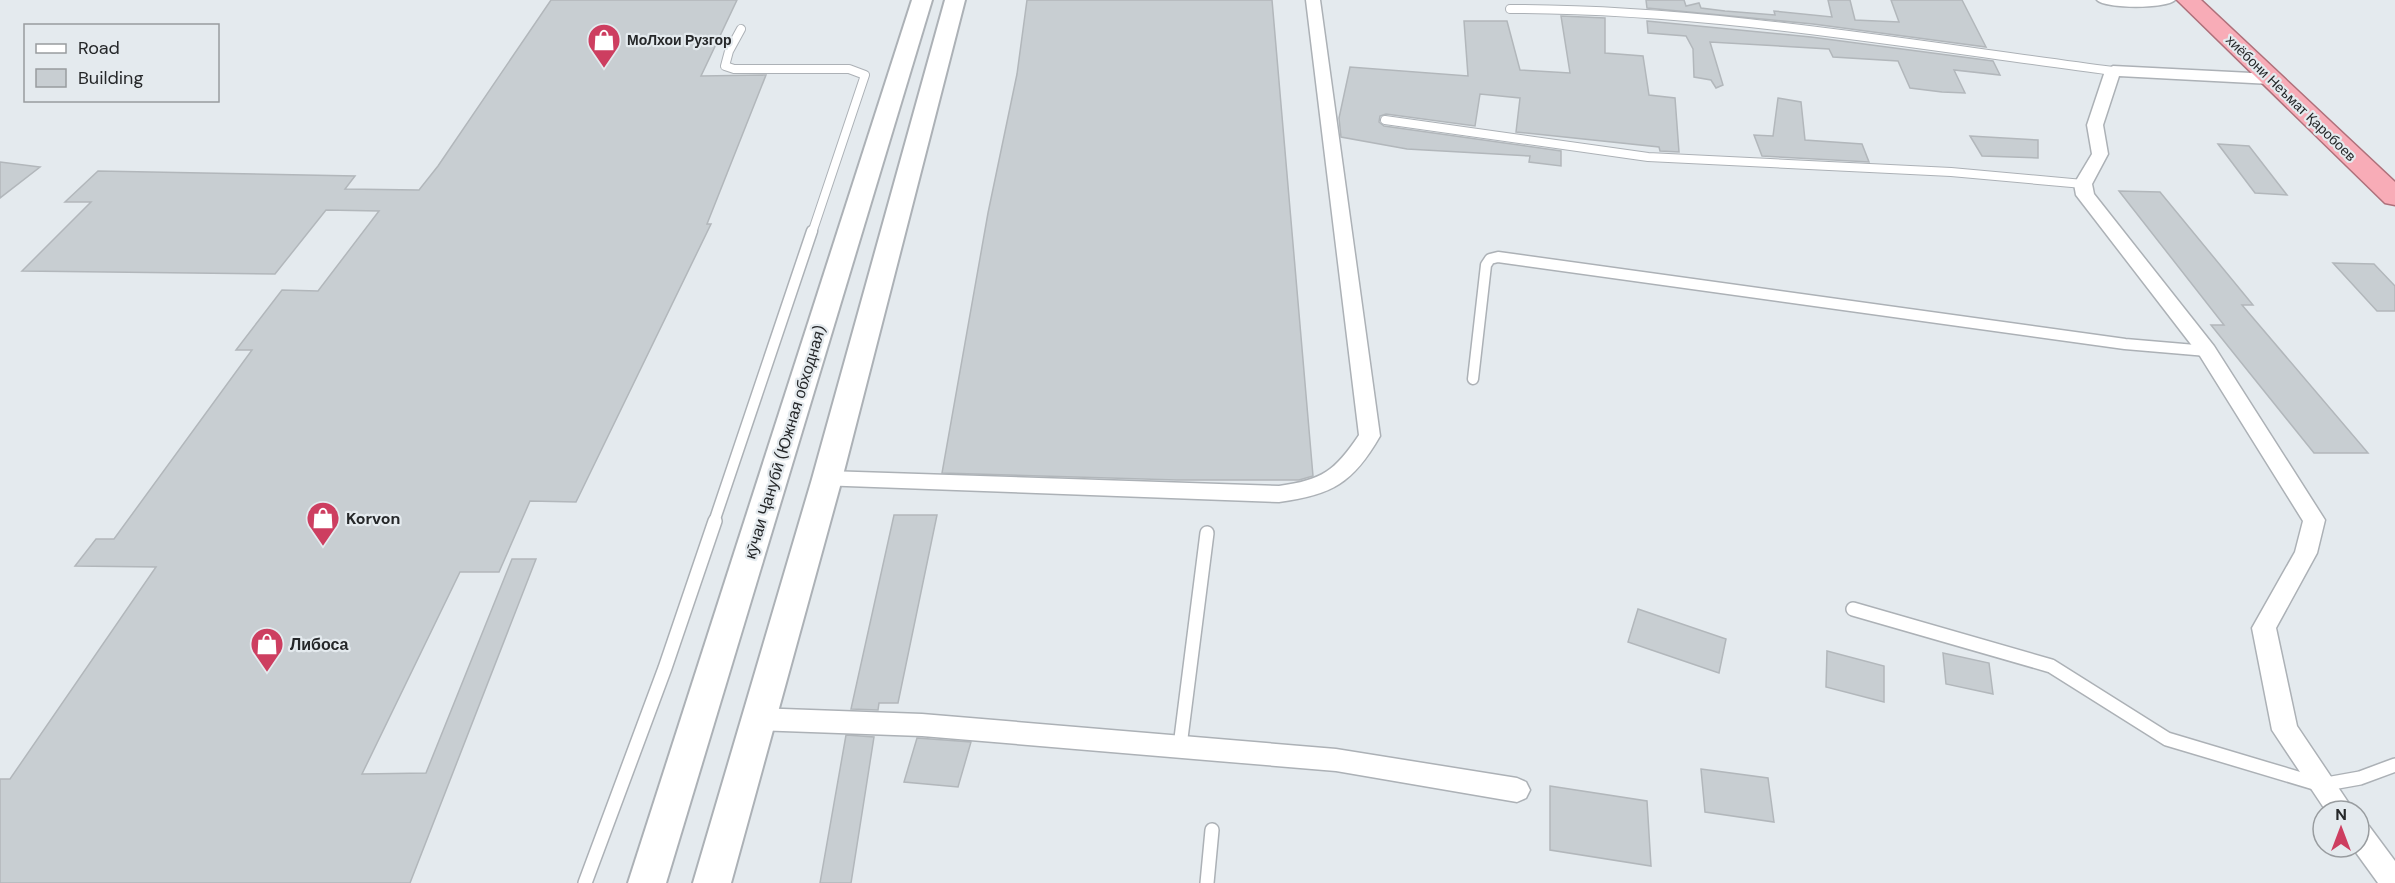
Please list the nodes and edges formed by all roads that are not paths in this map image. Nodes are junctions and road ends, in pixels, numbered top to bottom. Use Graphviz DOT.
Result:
graph roads {
  1 [pos="921,0"];
  2 [pos="955,0"];
  3 [pos="1313,0"];
  4 [pos="2104,0"];
  5 [pos="2168,0"];
  6 [pos="2188,0"];
  7 [pos="1510,9"];
  8 [pos="741,29"];
  9 [pos="2113,71"];
  10 [pos="2271,79"];
  11 [pos="1385,120"];
  12 [pos="2083,184"];
  13 [pos="2395,197"];
  14 [pos="2207,351"];
  15 [pos="1473,380"];
  16 [pos="827,479"];
  17 [pos="1207,533"];
  18 [pos="1853,609"];
  19 [pos="758,719"];
  20 [pos="1180,746"];
  21 [pos="2395,765"];
  22 [pos="2321,785"];
  23 [pos="1517,790"];
  24 [pos="2332,799"];
  25 [pos="1212,830"];
  26 [pos="2371,852"];
  27 [pos="585,883"];
  28 [pos="647,883"];
  29 [pos="712,883"];
  30 [pos="1208,883"];
  31 [pos="2395,883"];
  1 -- 28 [label="main road, кӯчаи Ҷанубӣ (Южная обходная)"];
  2 -- 16 [label="main road"];
  3 -- 16 [label="street"];
  4 -- 5 [label="street"];
  6 -- 10 [label="highway, хиёбони Неъмат Қаробоев"];
  7 -- 9 [label="lane"];
  8 -- 27 [label="lane"];
  9 -- 10 [label="street"];
  9 -- 12 [label="street"];
  10 -- 13 [label="highway, хиёбони Неъмат Қаробоев"];
  11 -- 12 [label="lane"];
  12 -- 14 [label="street"];
  14 -- 15 [label="lane"];
  14 -- 22 [label="street"];
  16 -- 19 [label="main road"];
  17 -- 20 [label="lane"];
  18 -- 22 [label="lane"];
  19 -- 20 [label="street"];
  19 -- 29 [label="main road"];
  20 -- 23 [label="street"];
  21 -- 22 [label="lane"];
  22 -- 24 [label="street"];
  25 -- 30 [label="lane"];
  26 -- 31 [label="street"];
}
